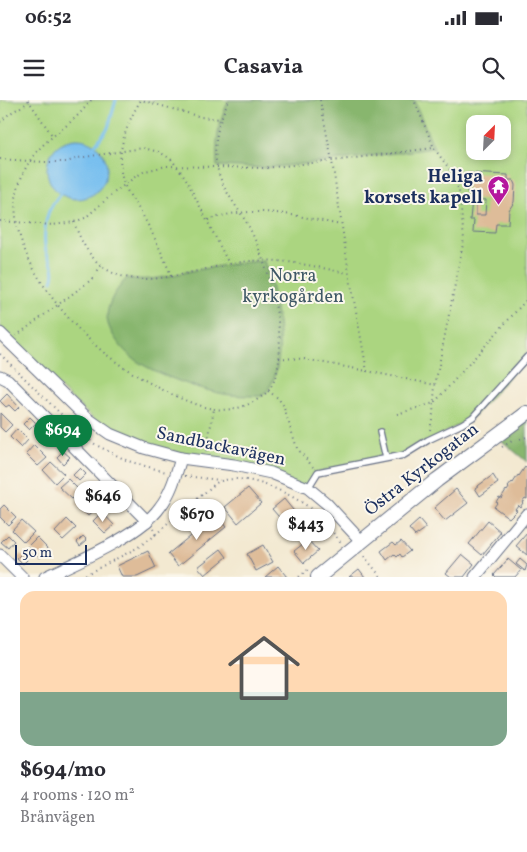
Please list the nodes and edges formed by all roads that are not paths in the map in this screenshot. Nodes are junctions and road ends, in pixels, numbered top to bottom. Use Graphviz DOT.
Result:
graph roads {
  1 [pos="4,338"];
  2 [pos="527,357"];
  3 [pos="0,376"];
  4 [pos="527,414"];
  5 [pos="380,432"];
  6 [pos="181,458"];
  7 [pos="386,458"];
  8 [pos="308,488"];
  9 [pos="527,514"];
  10 [pos="147,521"];
  11 [pos="362,549"];
  12 [pos="0,555"];
  13 [pos="22,577"];
  14 [pos="46,577"];
  15 [pos="318,577"];
  16 [pos="475,577"];
  1 -- 6 [label="street, Sandbackavägen"];
  2 -- 7 [label="lane"];
  3 -- 10 [label="street"];
  4 -- 11 [label="street, Östra Kyrkogatan"];
  5 -- 7 [label="lane"];
  6 -- 8 [label="street, Sandbackavägen"];
  6 -- 10 [label="street"];
  7 -- 8 [label="lane"];
  8 -- 11 [label="street, Sandbackavägen"];
  9 -- 16 [label="street"];
  10 -- 14 [label="street"];
  11 -- 15 [label="street, Östra Kyrkogatan"];
  12 -- 13 [label="street"];
}
